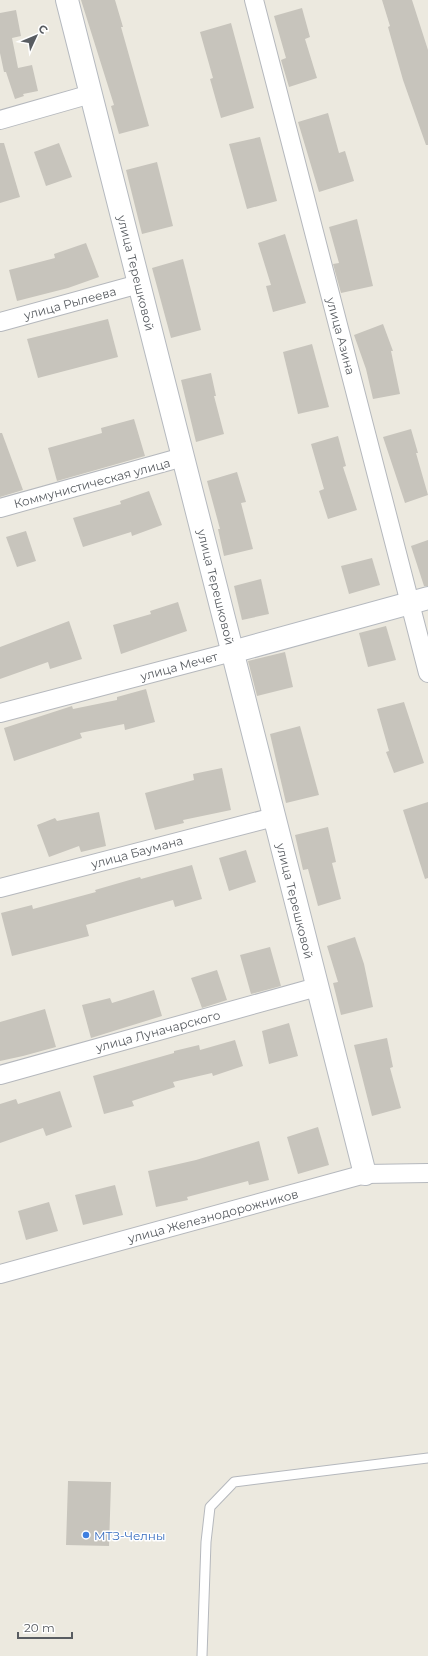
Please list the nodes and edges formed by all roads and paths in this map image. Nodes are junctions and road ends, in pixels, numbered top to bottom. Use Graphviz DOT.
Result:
graph roads {
  1 [pos="67,0"];
  2 [pos="254,0"];
  3 [pos="91,94"];
  4 [pos="0,120"];
  5 [pos="139,284"];
  6 [pos="0,322"];
  7 [pos="183,458"];
  8 [pos="0,508"];
  9 [pos="419,600"];
  10 [pos="232,652"];
  11 [pos="428,673"];
  12 [pos="0,713"];
  13 [pos="274,817"];
  14 [pos="0,888"];
  15 [pos="317,987"];
  16 [pos="0,1075"];
  17 [pos="428,1173"];
  18 [pos="365,1174"];
  19 [pos="0,1274"];
  20 [pos="428,1458"];
  21 [pos="202,1656"];
  1 -- 3 [label="street, улица Терешковой"];
  2 -- 9 [label="street, улица Азина"];
  3 -- 4 [label="street"];
  3 -- 5 [label="street, улица Терешковой"];
  5 -- 6 [label="street, улица Рылеева"];
  5 -- 7 [label="street, улица Терешковой"];
  7 -- 8 [label="street, Коммунистическая улица"];
  7 -- 10 [label="street, улица Терешковой"];
  9 -- 10 [label="street, улица Мечет"];
  9 -- 11 [label="street, улица Азина"];
  10 -- 12 [label="street, улица Мечет"];
  10 -- 13 [label="street, улица Терешковой"];
  13 -- 14 [label="street, улица Баумана"];
  13 -- 15 [label="street, улица Терешковой"];
  15 -- 16 [label="street, улица Луначарского"];
  15 -- 18 [label="street, улица Терешковой"];
  17 -- 18 [label="street, улица Железнодорожников"];
  18 -- 19 [label="street, улица Железнодорожников"];
  20 -- 21 [label="lane"];
}
